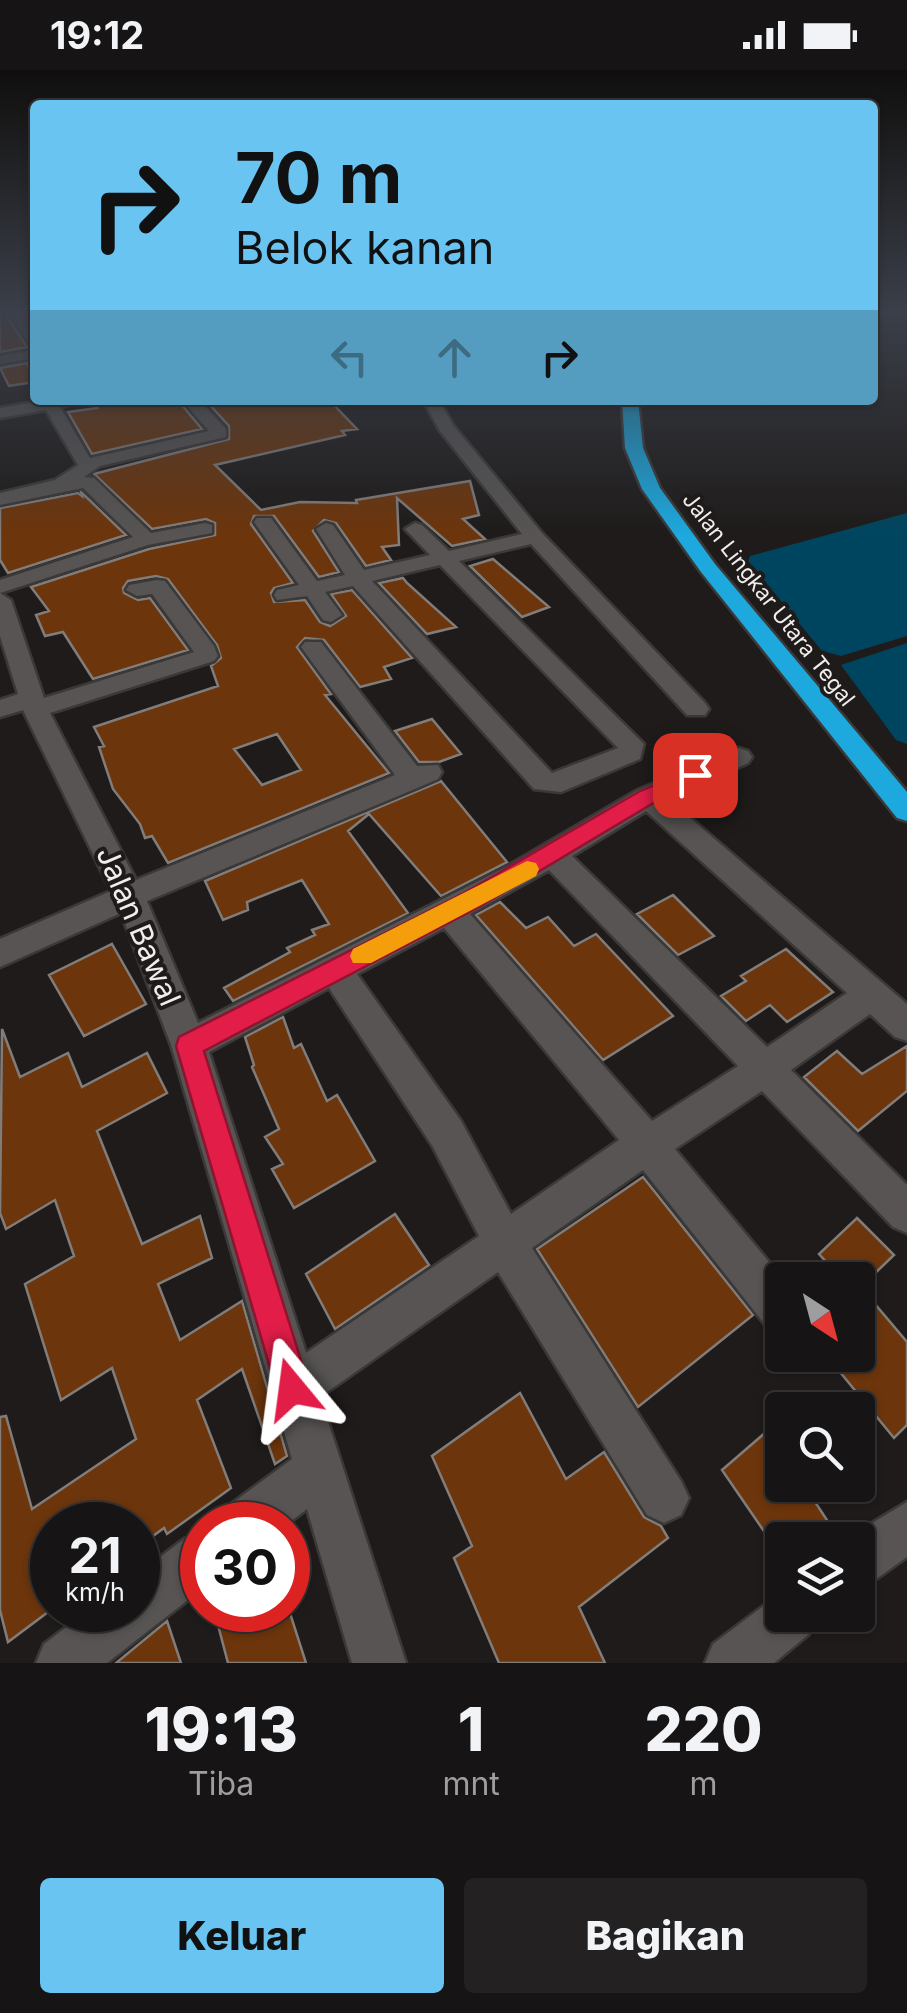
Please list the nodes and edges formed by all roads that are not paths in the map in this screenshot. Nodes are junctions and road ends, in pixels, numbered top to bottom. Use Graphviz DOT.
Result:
graph roads {
  1 [pos="45,405"];
  2 [pos="52,405"];
  3 [pos="194,405"];
  4 [pos="434,405"];
  5 [pos="630,405"];
  6 [pos="0,413"];
  7 [pos="87,465"];
  8 [pos="61,484"];
  9 [pos="0,499"];
  10 [pos="264,522"];
  11 [pos="204,529"];
  12 [pos="326,529"];
  13 [pos="415,530"];
  14 [pos="535,537"];
  15 [pos="146,539"];
  16 [pos="441,558"];
  17 [pos="358,578"];
  18 [pos="137,590"];
  19 [pos="311,590"];
  20 [pos="6,592"];
  21 [pos="286,595"];
  22 [pos="332,614"];
  23 [pos="312,646"];
  24 [pos="42,702"];
  25 [pos="696,709"];
  26 [pos="739,757"];
  27 [pos="648,796"];
  28 [pos="907,811"];
  29 [pos="552,855"];
  30 [pos="142,892"];
  31 [pos="449,912"];
  32 [pos="0,954"];
  33 [pos="334,968"];
  34 [pos="872,994"];
  35 [pos="907,1026"];
  36 [pos="189,1046"];
  37 [pos="763,1070"];
  38 [pos="647,1144"];
  39 [pos="907,1213"];
  40 [pos="505,1244"];
  41 [pos="765,1291"];
  42 [pos="309,1379"];
  43 [pos="320,1468"];
  44 [pos="664,1498"];
  45 [pos="275,1502"];
  46 [pos="907,1527"];
  47 [pos="875,1549"];
  48 [pos="180,1574"];
  49 [pos="160,1589"];
  50 [pos="104,1632"];
  51 [pos="769,1632"];
  52 [pos="64,1663"];
  53 [pos="379,1663"];
  54 [pos="732,1663"];
  1 -- 6 [label="street"];
  2 -- 7 [label="street"];
  3 -- 7 [label="street"];
  4 -- 14 [label="street"];
  5 -- 28 [label="highway, Jalan Lingkar Utara Tegal"];
  7 -- 8 [label="street"];
  8 -- 9 [label="street"];
  8 -- 15 [label="street"];
  10 -- 19 [label="street"];
  11 -- 15 [label="street"];
  12 -- 17 [label="street"];
  13 -- 16 [label="street"];
  14 -- 16 [label="street"];
  14 -- 25 [label="street"];
  15 -- 20 [label="street"];
  16 -- 17 [label="street"];
  16 -- 17 [label="street"];
  17 -- 19 [label="street"];
  18 -- 24 [label="street"];
  19 -- 21 [label="street"];
  19 -- 22 [label="street"];
  20 -- 24 [label="street, Jalan Bawal"];
  23 -- 30 [label="street"];
  24 -- 30 [label="street, Jalan Bawal"];
  26 -- 27 [label="street"];
  27 -- 29 [label="street"];
  27 -- 34 [label="street"];
  29 -- 31 [label="street"];
  29 -- 37 [label="street"];
  30 -- 32 [label="street"];
  30 -- 36 [label="street, Jalan Bawal"];
  31 -- 33 [label="street"];
  31 -- 38 [label="street"];
  33 -- 36 [label="street"];
  33 -- 40 [label="street"];
  34 -- 35 [label="street"];
  34 -- 37 [label="street"];
  36 -- 42 [label="street, Jalan Bawal"];
  37 -- 38 [label="street"];
  37 -- 39 [label="street"];
  38 -- 40 [label="street"];
  38 -- 41 [label="street"];
  40 -- 42 [label="street"];
  40 -- 44 [label="street"];
  42 -- 43 [label="street, Jalan Bawal"];
  43 -- 45 [label="street"];
  43 -- 53 [label="street, Jalan Bawal"];
  46 -- 47 [label="street"];
  48 -- 49 [label="street"];
  50 -- 52 [label="street"];
  51 -- 54 [label="street"];
}
